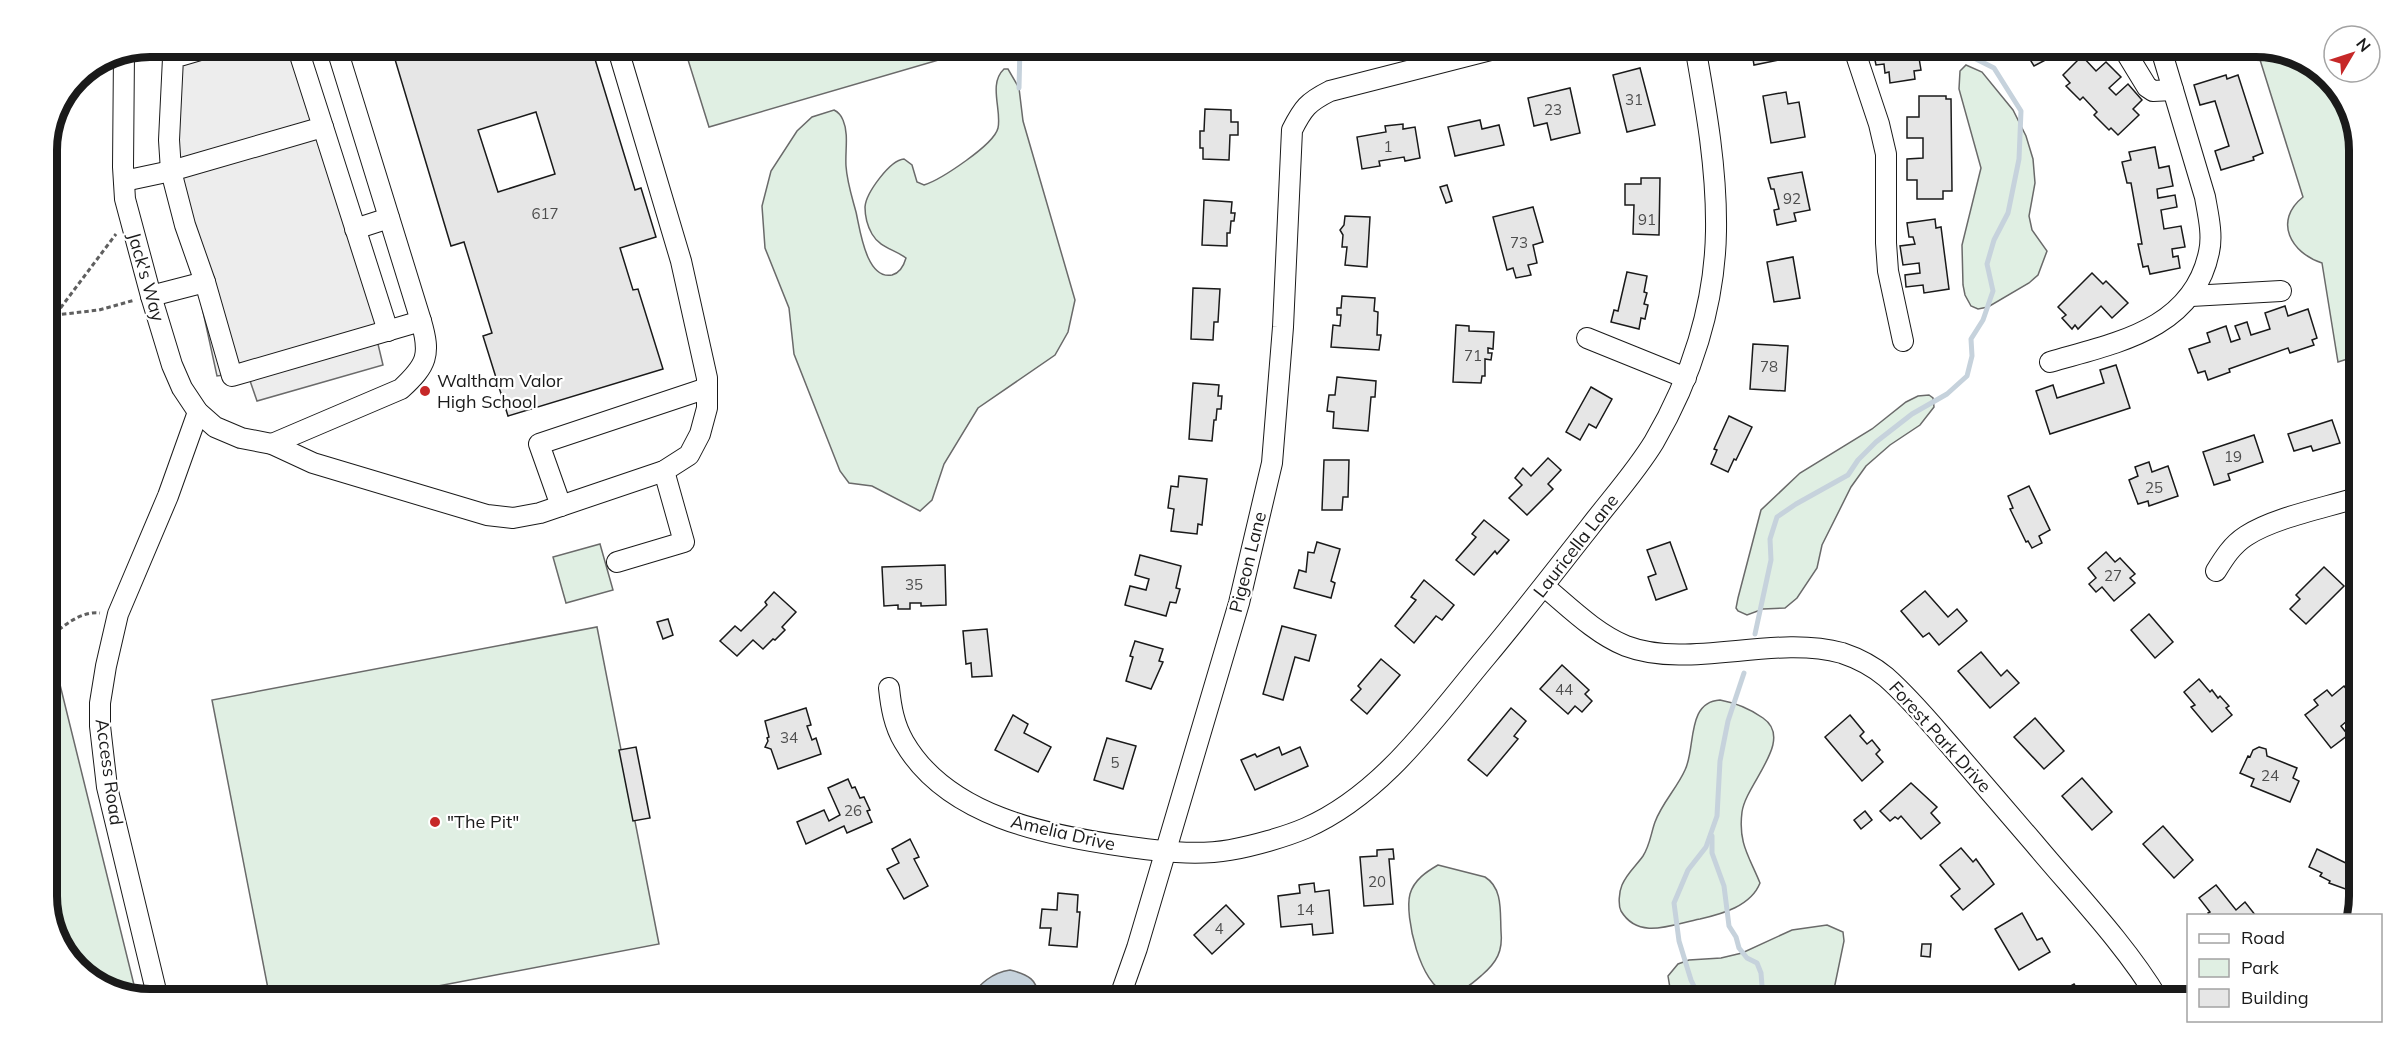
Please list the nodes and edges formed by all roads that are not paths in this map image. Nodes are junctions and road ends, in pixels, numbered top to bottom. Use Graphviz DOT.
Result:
graph roads {
  1 [pos="176,57"];
  2 [pos="300,57"];
  3 [pos="339,57"];
  4 [pos="619,57"];
  5 [pos="1463,57"];
  6 [pos="1697,57"];
  7 [pos="1857,57"];
  8 [pos="2129,57"];
  9 [pos="2163,57"];
  10 [pos="124,61"];
  11 [pos="2173,90"];
  12 [pos="323,128"];
  13 [pos="171,171"];
  14 [pos="124,181"];
  15 [pos="389,218"];
  16 [pos="355,229"];
  17 [pos="205,282"];
  18 [pos="2281,291"];
  19 [pos="151,296"];
  20 [pos="2191,296"];
  21 [pos="421,321"];
  22 [pos="388,331"];
  23 [pos="1587,338"];
  24 [pos="1904,341"];
  25 [pos="2050,362"];
  26 [pos="1686,378"];
  27 [pos="707,388"];
  28 [pos="198,412"];
  29 [pos="272,444"];
  30 [pos="664,471"];
  31 [pos="2349,500"];
  32 [pos="561,506"];
  33 [pos="617,562"];
  34 [pos="2216,571"];
  35 [pos="1545,587"];
  36 [pos="889,688"];
  37 [pos="1165,852"];
  38 [pos="156,989"];
  39 [pos="1123,989"];
  40 [pos="2151,989"];
  1 -- 13 [label="street"];
  2 -- 12 [label="street"];
  3 -- 15 [label="street"];
  4 -- 27 [label="street, Jack's Way"];
  5 -- 37 [label="street, Pigeon Lane"];
  6 -- 26 [label="street, Lauricella Lane"];
  7 -- 24 [label="street"];
  8 -- 11 [label="street"];
  9 -- 11 [label="street"];
  10 -- 14 [label="street, Jack's Way"];
  11 -- 20 [label="street"];
  12 -- 13 [label="street"];
  12 -- 16 [label="street"];
  13 -- 14 [label="street"];
  13 -- 17 [label="street"];
  14 -- 19 [label="street, Jack's Way"];
  15 -- 16 [label="street"];
  15 -- 21 [label="street"];
  16 -- 22 [label="street"];
  17 -- 19 [label="street"];
  17 -- 22 [label="street"];
  18 -- 20 [label="street"];
  19 -- 28 [label="street, Jack's Way"];
  20 -- 25 [label="street"];
  21 -- 22 [label="street"];
  21 -- 29 [label="street"];
  23 -- 26 [label="street"];
  26 -- 35 [label="street, Lauricella Lane"];
  27 -- 30 [label="street, Jack's Way"];
  27 -- 32 [label="street"];
  28 -- 29 [label="street, Jack's Way"];
  28 -- 38 [label="street, Access Road"];
  29 -- 32 [label="street, Jack's Way"];
  30 -- 32 [label="street, Jack's Way"];
  30 -- 33 [label="street"];
  31 -- 34 [label="street"];
  35 -- 37 [label="street, Lauricella Lane"];
  35 -- 40 [label="street, Forest Park Drive"];
  36 -- 37 [label="street, Amelia Drive"];
  37 -- 39 [label="street, Pigeon Lane"];
}
